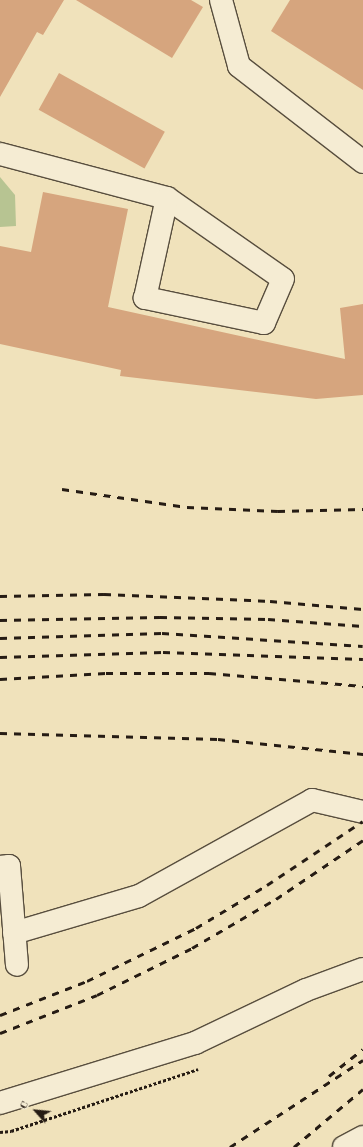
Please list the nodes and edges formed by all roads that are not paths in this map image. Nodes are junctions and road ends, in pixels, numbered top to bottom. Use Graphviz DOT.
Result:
graph roads {
  1 [pos="221,0"];
  2 [pos="0,154"];
  3 [pos="363,162"];
  4 [pos="167,198"];
  5 [pos="363,812"];
  6 [pos="0,867"];
  7 [pos="14,933"];
  8 [pos="17,965"];
  9 [pos="363,969"];
  10 [pos="0,1103"];
  11 [pos="363,1137"];
  12 [pos="344,1147"];
  1 -- 3 [label="lane"];
  2 -- 4 [label="lane"];
  4 -- 4 [label="lane"];
  5 -- 7 [label="lane"];
  6 -- 7 [label="lane"];
  7 -- 8 [label="lane"];
  9 -- 10 [label="lane"];
  11 -- 12 [label="lane"];
}
